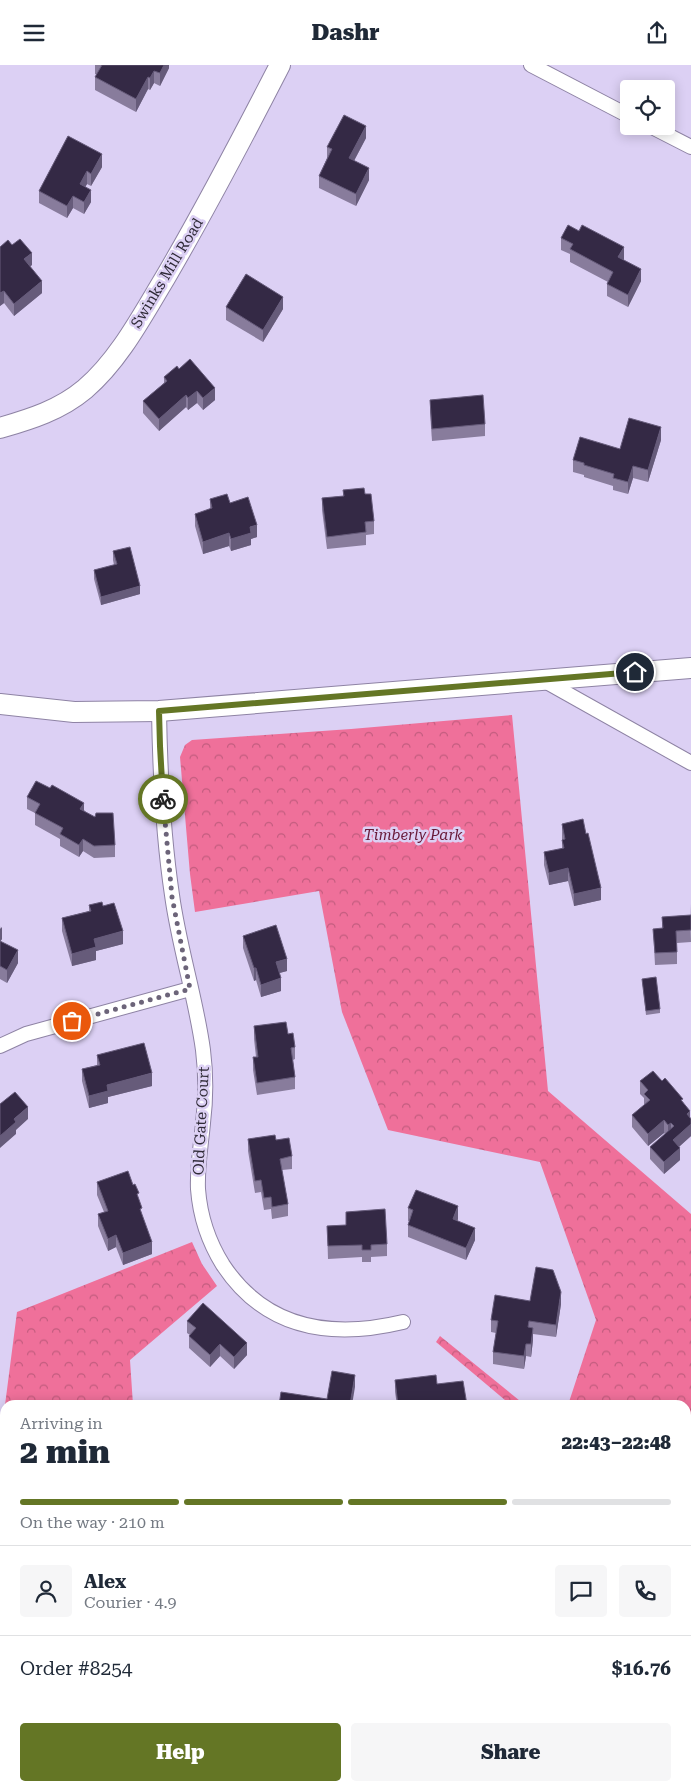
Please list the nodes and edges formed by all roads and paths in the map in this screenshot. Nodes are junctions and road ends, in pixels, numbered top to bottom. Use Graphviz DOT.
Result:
graph roads {
  1 [pos="280,65"];
  2 [pos="532,65"];
  3 [pos="620,111"];
  4 [pos="668,135"];
  5 [pos="691,147"];
  6 [pos="0,428"];
  7 [pos="691,668"];
  8 [pos="542,679"];
  9 [pos="0,704"];
  10 [pos="159,711"];
  11 [pos="691,763"];
  12 [pos="190,989"];
  13 [pos="0,1046"];
  14 [pos="403,1321"];
  1 -- 6 [label="main road, Swinks Mill Road"];
  2 -- 3 [label="street"];
  4 -- 5 [label="street"];
  7 -- 8 [label="main road"];
  8 -- 10 [label="main road"];
  8 -- 11 [label="street"];
  9 -- 10 [label="main road"];
  10 -- 12 [label="street, Old Gate Court"];
  12 -- 13 [label="street"];
  12 -- 14 [label="street, Old Gate Court"];
}
